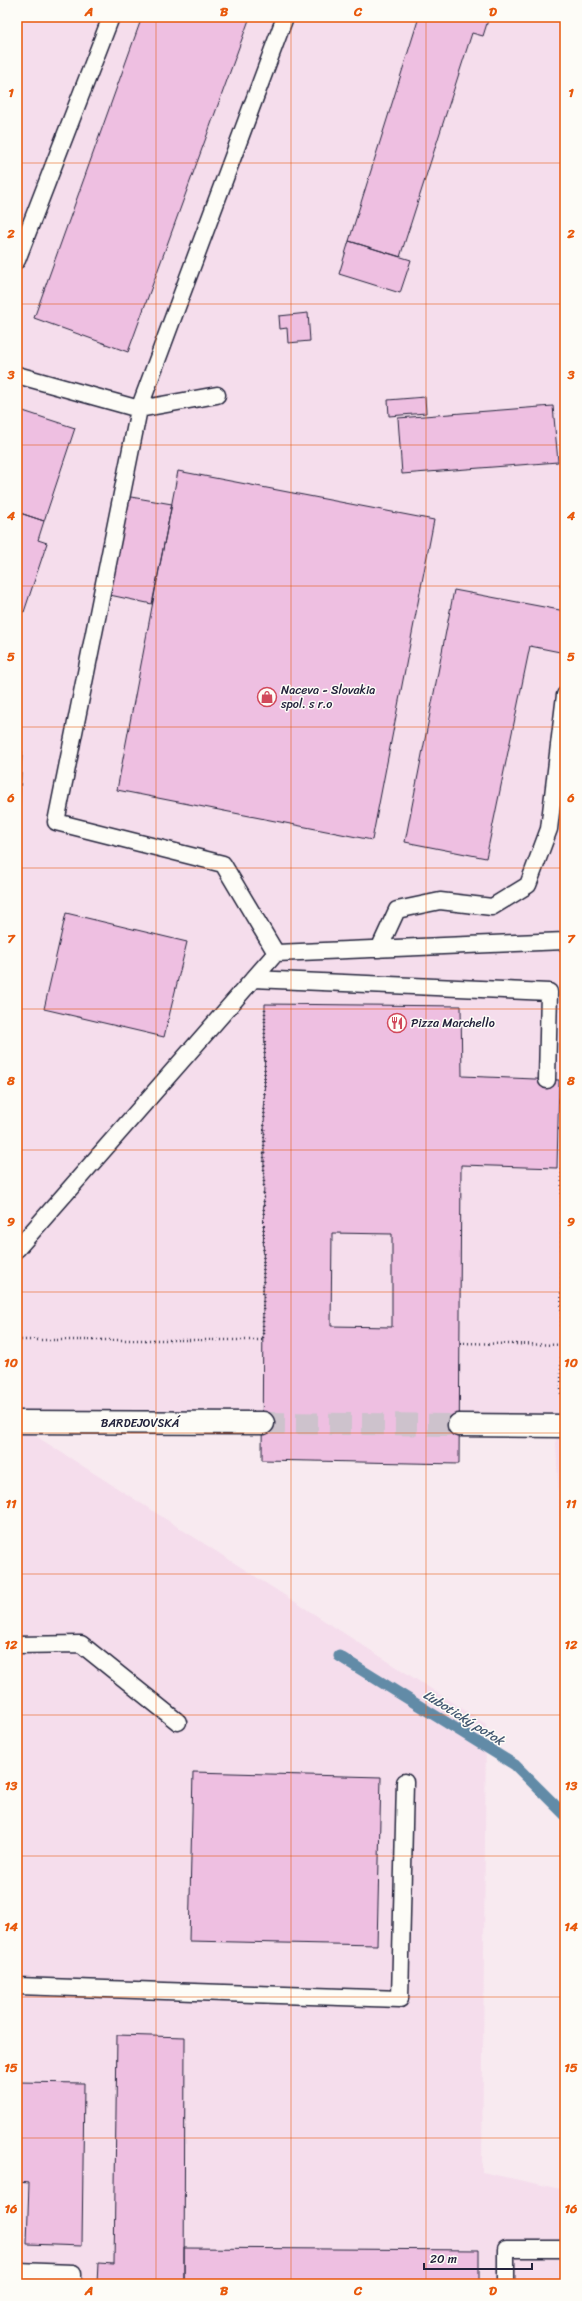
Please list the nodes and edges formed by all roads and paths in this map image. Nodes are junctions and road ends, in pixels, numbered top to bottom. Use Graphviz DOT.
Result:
graph roads {
  1 [pos="111,17"];
  2 [pos="285,17"];
  3 [pos="17,260"];
  4 [pos="17,375"];
  5 [pos="217,395"];
  6 [pos="139,409"];
  7 [pos="565,695"];
  8 [pos="565,941"];
  9 [pos="379,949"];
  10 [pos="276,953"];
  11 [pos="253,979"];
  12 [pos="270,980"];
  13 [pos="548,1080"];
  14 [pos="558,1129"];
  15 [pos="17,1249"];
  16 [pos="17,1340"];
  17 [pos="460,1343"];
  18 [pos="560,1344"];
  19 [pos="565,1345"];
  20 [pos="17,1422"];
  21 [pos="263,1424"];
  22 [pos="459,1425"];
  23 [pos="563,1426"];
  24 [pos="17,1645"];
  25 [pos="178,1722"];
  26 [pos="405,1782"];
  27 [pos="17,1986"];
  28 [pos="565,2249"];
  29 [pos="17,2271"];
  30 [pos="73,2284"];
  31 [pos="506,2284"];
  1 -- 3 [label="lane"];
  2 -- 6 [label="lane"];
  4 -- 6 [label="lane"];
  5 -- 6 [label="lane"];
  6 -- 10 [label="lane"];
  7 -- 9 [label="lane"];
  8 -- 9 [label="lane"];
  9 -- 10 [label="lane"];
  10 -- 11 [label="lane"];
  11 -- 12 [label="lane"];
  11 -- 15 [label="lane"];
  12 -- 13 [label="lane"];
  12 -- 16 [label="path"];
  14 -- 18 [label="path"];
  17 -- 18 [label="path"];
  18 -- 19 [label="path"];
  18 -- 23 [label="path"];
  20 -- 21 [label="street, BARDEJOVSKÁ"];
  22 -- 23 [label="street"];
  24 -- 25 [label="lane"];
  26 -- 27 [label="lane"];
  28 -- 31 [label="lane"];
  29 -- 30 [label="lane"];
}
